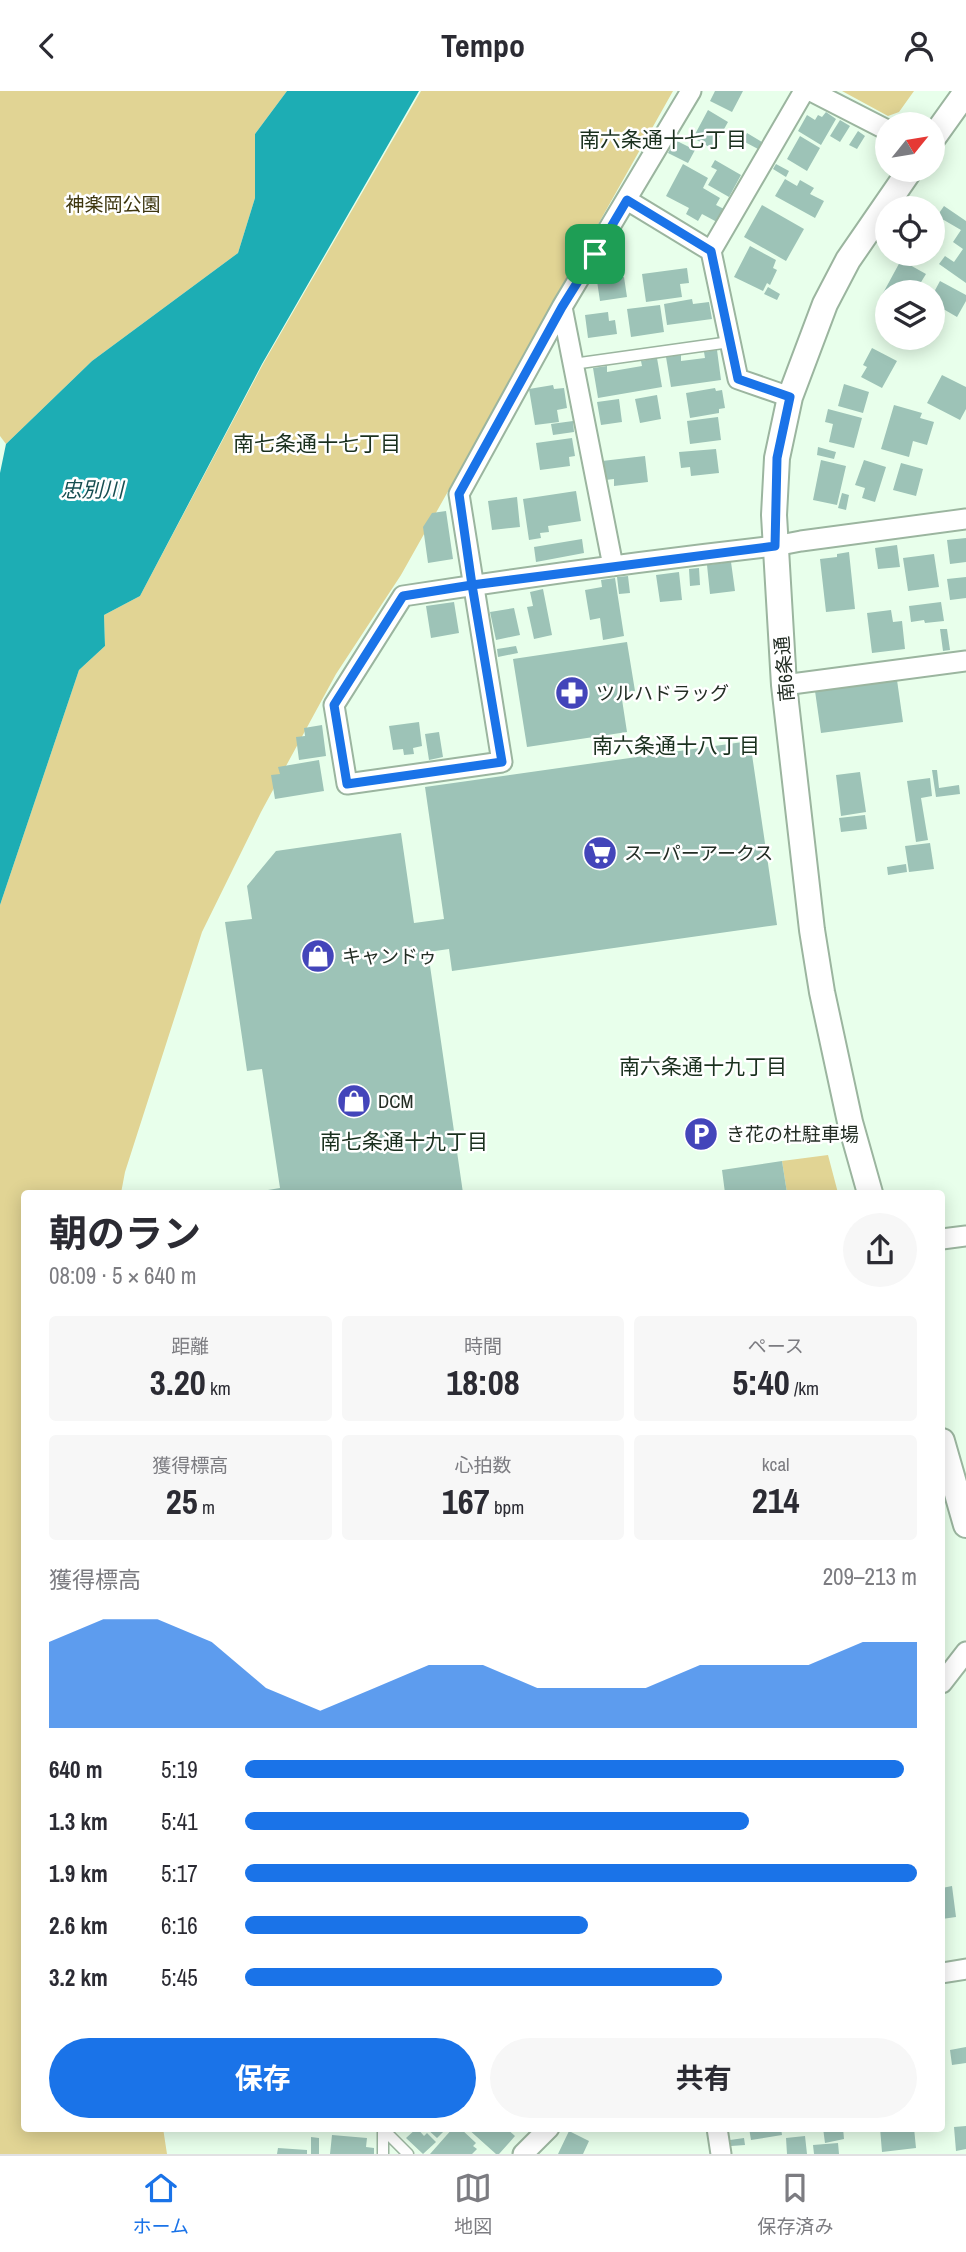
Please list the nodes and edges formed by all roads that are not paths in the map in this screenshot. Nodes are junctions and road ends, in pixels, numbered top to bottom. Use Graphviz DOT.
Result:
graph roads {
  1 [pos="691,91"];
  2 [pos="804,91"];
  3 [pos="811,91"];
  4 [pos="966,92"];
  5 [pos="945,121"];
  6 [pos="875,124"];
  7 [pos="902,182"];
  8 [pos="627,200"];
  9 [pos="711,251"];
  10 [pos="562,307"];
  11 [pos="730,342"];
  12 [pos="573,364"];
  13 [pos="790,397"];
  14 [pos="966,519"];
  15 [pos="775,546"];
  16 [pos="613,566"];
  17 [pos="472,585"];
  18 [pos="966,661"];
  19 [pos="784,685"];
  20 [pos="869,1190"];
  21 [pos="966,1236"];
  22 [pos="945,1239"];
  23 [pos="945,1452"];
  24 [pos="966,1525"];
  25 [pos="966,1652"];
  26 [pos="945,1679"];
  27 [pos="966,1969"];
  28 [pos="945,1972"];
  29 [pos="384,2132"];
  30 [pos="387,2132"];
  31 [pos="545,2132"];
  32 [pos="718,2132"];
  33 [pos="383,2154"];
  34 [pos="408,2154"];
  35 [pos="523,2154"];
  36 [pos="721,2154"];
  1 -- 8 [label="street"];
  2 -- 9 [label="street"];
  3 -- 6 [label="street"];
  4 -- 5 [label="street"];
  7 -- 13 [label="street, 南6条通"];
  8 -- 9 [label="street"];
  8 -- 10 [label="street"];
  9 -- 11 [label="street"];
  10 -- 12 [label="street"];
  10 -- 17 [label="street"];
  11 -- 12 [label="lane"];
  11 -- 13 [label="street"];
  12 -- 16 [label="street"];
  13 -- 15 [label="street, 南6条通"];
  14 -- 15 [label="street"];
  15 -- 16 [label="street"];
  15 -- 19 [label="street, 南6条通"];
  16 -- 17 [label="street"];
  17 -- 17 [label="street"];
  18 -- 19 [label="street"];
  19 -- 20 [label="street, 南6条通"];
  21 -- 22 [label="street"];
  23 -- 24 [label="street"];
  25 -- 26 [label="street"];
  27 -- 28 [label="street"];
  29 -- 33 [label="lane"];
  30 -- 34 [label="lane"];
  31 -- 35 [label="street"];
  32 -- 36 [label="street"];
}
